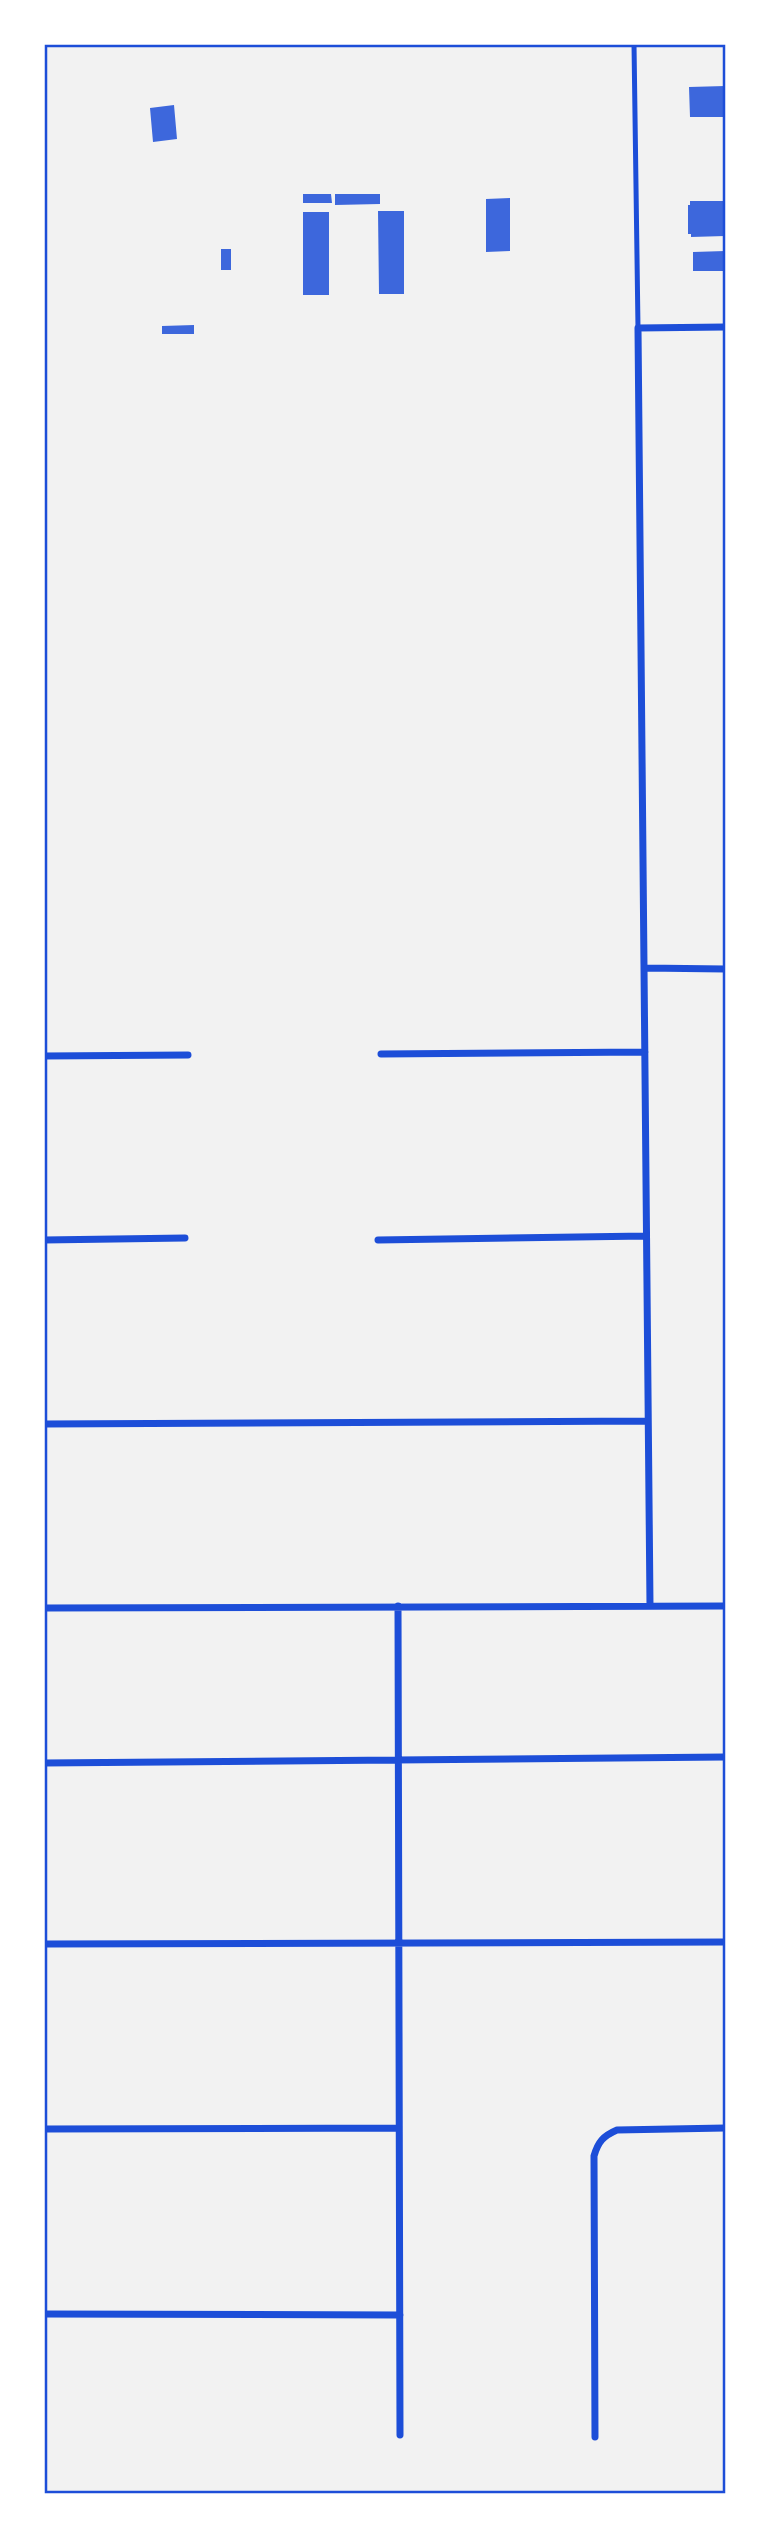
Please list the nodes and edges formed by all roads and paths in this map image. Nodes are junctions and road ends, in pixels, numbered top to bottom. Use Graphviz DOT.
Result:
graph roads {
  1 [pos="634,44"];
  2 [pos="725,327"];
  3 [pos="638,328"];
  4 [pos="645,968"];
  5 [pos="725,969"];
  6 [pos="645,1052"];
  7 [pos="381,1054"];
  8 [pos="188,1055"];
  9 [pos="44,1056"];
  10 [pos="646,1236"];
  11 [pos="184,1238"];
  12 [pos="44,1240"];
  13 [pos="377,1240"];
  14 [pos="648,1421"];
  15 [pos="44,1424"];
  16 [pos="650,1605"];
  17 [pos="398,1606"];
  18 [pos="725,1606"];
  19 [pos="44,1608"];
  20 [pos="725,1757"];
  21 [pos="398,1761"];
  22 [pos="44,1763"];
  23 [pos="725,1942"];
  24 [pos="44,1944"];
  25 [pos="399,1944"];
  26 [pos="399,2128"];
  27 [pos="725,2128"];
  28 [pos="44,2129"];
  29 [pos="44,2314"];
  30 [pos="401,2315"];
  31 [pos="401,2435"];
  32 [pos="595,2437"];
  1 -- 3 [label="lane"];
  2 -- 3 [label="street"];
  3 -- 4 [label="street"];
  4 -- 5 [label="street"];
  4 -- 6 [label="street"];
  6 -- 7 [label="street"];
  6 -- 10 [label="street"];
  8 -- 9 [label="street"];
  10 -- 13 [label="street"];
  10 -- 14 [label="street"];
  11 -- 12 [label="street"];
  14 -- 15 [label="street"];
  14 -- 16 [label="street"];
  16 -- 17 [label="street"];
  16 -- 18 [label="street"];
  17 -- 19 [label="street"];
  17 -- 21 [label="street"];
  20 -- 21 [label="street"];
  21 -- 22 [label="street"];
  21 -- 25 [label="street"];
  23 -- 25 [label="street"];
  24 -- 25 [label="street"];
  25 -- 26 [label="street"];
  26 -- 28 [label="street"];
  26 -- 30 [label="street"];
  27 -- 32 [label="street"];
  29 -- 30 [label="street"];
  30 -- 31 [label="street"];
}
